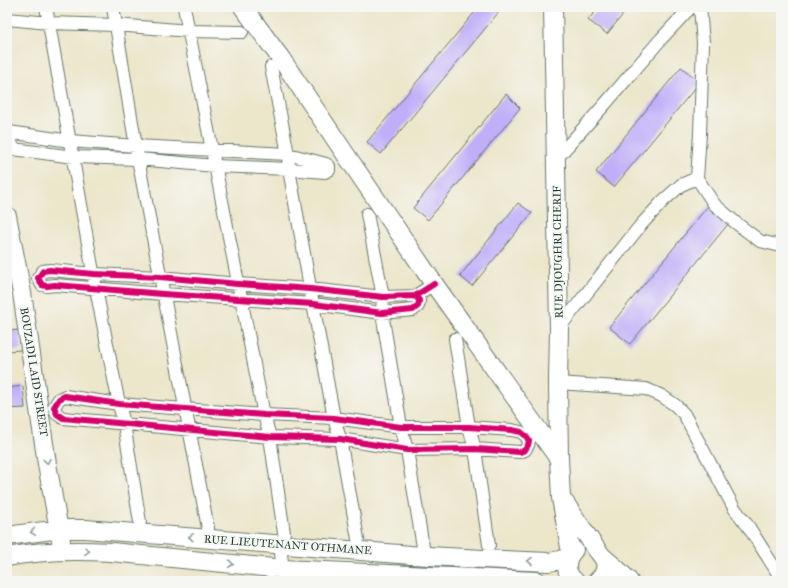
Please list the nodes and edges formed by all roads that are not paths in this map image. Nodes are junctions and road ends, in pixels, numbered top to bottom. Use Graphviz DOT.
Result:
graph roads {
  1 [pos="46,7"];
  2 [pos="113,7"];
  3 [pos="184,7"];
  4 [pos="243,7"];
  5 [pos="554,7"];
  6 [pos="691,7"];
  7 [pos="700,7"];
  8 [pos="7,19"];
  9 [pos="49,23"];
  10 [pos="116,25"];
  11 [pos="189,31"];
  12 [pos="242,32"];
  13 [pos="271,67"];
  14 [pos="70,141"];
  15 [pos="136,146"];
  16 [pos="212,150"];
  17 [pos="344,152"];
  18 [pos="288,154"];
  19 [pos="74,157"];
  20 [pos="138,159"];
  21 [pos="556,159"];
  22 [pos="326,164"];
  23 [pos="215,166"];
  24 [pos="289,169"];
  25 [pos="697,178"];
  26 [pos="367,214"];
  27 [pos="7,216"];
  28 [pos="781,246"];
  29 [pos="94,274"];
  30 [pos="160,277"];
  31 [pos="238,284"];
  32 [pos="434,284"];
  33 [pos="96,289"];
  34 [pos="310,289"];
  35 [pos="163,294"];
  36 [pos="415,296"];
  37 [pos="383,297"];
  38 [pos="241,299"];
  39 [pos="313,304"];
  40 [pos="382,313"];
  41 [pos="559,328"];
  42 [pos="454,339"];
  43 [pos="558,383"];
  44 [pos="118,404"];
  45 [pos="185,409"];
  46 [pos="264,415"];
  47 [pos="334,418"];
  48 [pos="124,424"];
  49 [pos="401,427"];
  50 [pos="469,427"];
  51 [pos="189,430"];
  52 [pos="270,437"];
  53 [pos="340,439"];
  54 [pos="475,449"];
  55 [pos="407,450"];
  56 [pos="559,459"];
  57 [pos="561,498"];
  58 [pos="140,522"];
  59 [pos="208,528"];
  60 [pos="59,529"];
  61 [pos="7,536"];
  62 [pos="282,539"];
  63 [pos="358,539"];
  64 [pos="62,550"];
  65 [pos="417,551"];
  66 [pos="389,552"];
  67 [pos="486,552"];
  68 [pos="600,553"];
  69 [pos="569,555"];
  70 [pos="7,557"];
  71 [pos="284,575"];
  72 [pos="390,577"];
  73 [pos="411,578"];
  74 [pos="781,578"];
  75 [pos="482,580"];
  76 [pos="601,580"];
  77 [pos="537,581"];
  78 [pos="575,581"];
  79 [pos="630,581"];
  1 -- 9 [label="street"];
  2 -- 10 [label="street"];
  3 -- 11 [label="street"];
  4 -- 17 [label="main road"];
  5 -- 21 [label="main road, RUE DJOUGHRI CHERIF"];
  6 -- 21 [label="street"];
  7 -- 25 [label="street"];
  8 -- 9 [label="street"];
  9 -- 10 [label="street"];
  9 -- 14 [label="street"];
  10 -- 11 [label="street"];
  10 -- 15 [label="street"];
  11 -- 12 [label="street"];
  11 -- 16 [label="street"];
  13 -- 18 [label="street"];
  14 -- 15 [label="street"];
  14 -- 19 [label="street"];
  14 -- 19 [label="street"];
  15 -- 16 [label="street"];
  15 -- 20 [label="street"];
  16 -- 18 [label="street"];
  16 -- 23 [label="street"];
  17 -- 22 [label="street"];
  17 -- 32 [label="main road"];
  18 -- 22 [label="street"];
  18 -- 24 [label="street"];
  19 -- 20 [label="street"];
  19 -- 29 [label="street"];
  20 -- 23 [label="street"];
  20 -- 30 [label="street"];
  21 -- 41 [label="main road, RUE DJOUGHRI CHERIF"];
  22 -- 24 [label="street"];
  23 -- 24 [label="street"];
  23 -- 31 [label="street"];
  24 -- 34 [label="street"];
  25 -- 28 [label="street"];
  25 -- 41 [label="street"];
  26 -- 37 [label="street"];
  27 -- 60 [label="main road, BOUZADI LAID STREET, one-way"];
  29 -- 30 [label="street"];
  29 -- 33 [label="street"];
  29 -- 33 [label="street"];
  30 -- 31 [label="street"];
  30 -- 35 [label="street"];
  31 -- 34 [label="street"];
  31 -- 38 [label="street"];
  32 -- 36 [label="street"];
  32 -- 56 [label="main road"];
  33 -- 35 [label="street"];
  33 -- 44 [label="street"];
  34 -- 37 [label="street"];
  34 -- 39 [label="street"];
  35 -- 38 [label="street"];
  35 -- 45 [label="street"];
  36 -- 37 [label="street"];
  36 -- 40 [label="street"];
  37 -- 40 [label="street"];
  38 -- 39 [label="street"];
  38 -- 46 [label="street"];
  39 -- 40 [label="street"];
  39 -- 47 [label="street"];
  40 -- 49 [label="street"];
  41 -- 43 [label="main road, RUE DJOUGHRI CHERIF"];
  42 -- 50 [label="street"];
  43 -- 56 [label="main road, RUE DJOUGHRI CHERIF"];
  43 -- 74 [label="street"];
  44 -- 45 [label="street"];
  44 -- 48 [label="street"];
  44 -- 48 [label="street"];
  45 -- 46 [label="street"];
  45 -- 51 [label="street"];
  46 -- 47 [label="street"];
  46 -- 52 [label="street"];
  47 -- 49 [label="street"];
  47 -- 53 [label="street"];
  48 -- 51 [label="street"];
  48 -- 58 [label="street"];
  49 -- 50 [label="street"];
  49 -- 55 [label="street"];
  50 -- 54 [label="street"];
  50 -- 54 [label="street"];
  51 -- 52 [label="street"];
  51 -- 59 [label="street"];
  52 -- 53 [label="street"];
  52 -- 62 [label="street"];
  53 -- 55 [label="street"];
  53 -- 63 [label="street"];
  54 -- 55 [label="street"];
  54 -- 67 [label="street"];
  55 -- 65 [label="street"];
  56 -- 57 [label="main road, RUE DJOUGHRI CHERIF"];
  57 -- 68 [label="main road"];
  57 -- 69 [label="main road, RUE DJOUGHRI CHERIF"];
  60 -- 61 [label="main road, RUE LIEUTENANT OTHMANE, one-way"];
  62 -- 60 [label="main road, RUE LIEUTENANT OTHMANE, one-way"];
  60 -- 64 [label="main road, BOUZADI LAID STREET"];
  62 -- 66 [label="main road, RUE LIEUTENANT OTHMANE"];
  62 -- 71 [label="street"];
  64 -- 70 [label="main road, RUE LIEUTENANT OTHMANE"];
  64 -- 71 [label="main road, RUE LIEUTENANT OTHMANE, one-way"];
  65 -- 66 [label="main road, RUE LIEUTENANT OTHMANE"];
  65 -- 67 [label="main road, RUE LIEUTENANT OTHMANE"];
  65 -- 73 [label="main road"];
  66 -- 72 [label="main road"];
  69 -- 67 [label="main road, RUE LIEUTENANT OTHMANE, one-way"];
  67 -- 75 [label="street"];
  68 -- 69 [label="main road, RUE LIEUTENANT OTHMANE"];
  68 -- 76 [label="main road"];
  68 -- 79 [label="main road"];
  69 -- 78 [label="main road, RUE DJOUGHRI CHERIF"];
  71 -- 72 [label="main road, RUE LIEUTENANT OTHMANE"];
  72 -- 73 [label="main road, RUE LIEUTENANT OTHMANE"];
  73 -- 75 [label="main road, RUE LIEUTENANT OTHMANE"];
  75 -- 77 [label="main road, RUE LIEUTENANT OTHMANE"];
}
